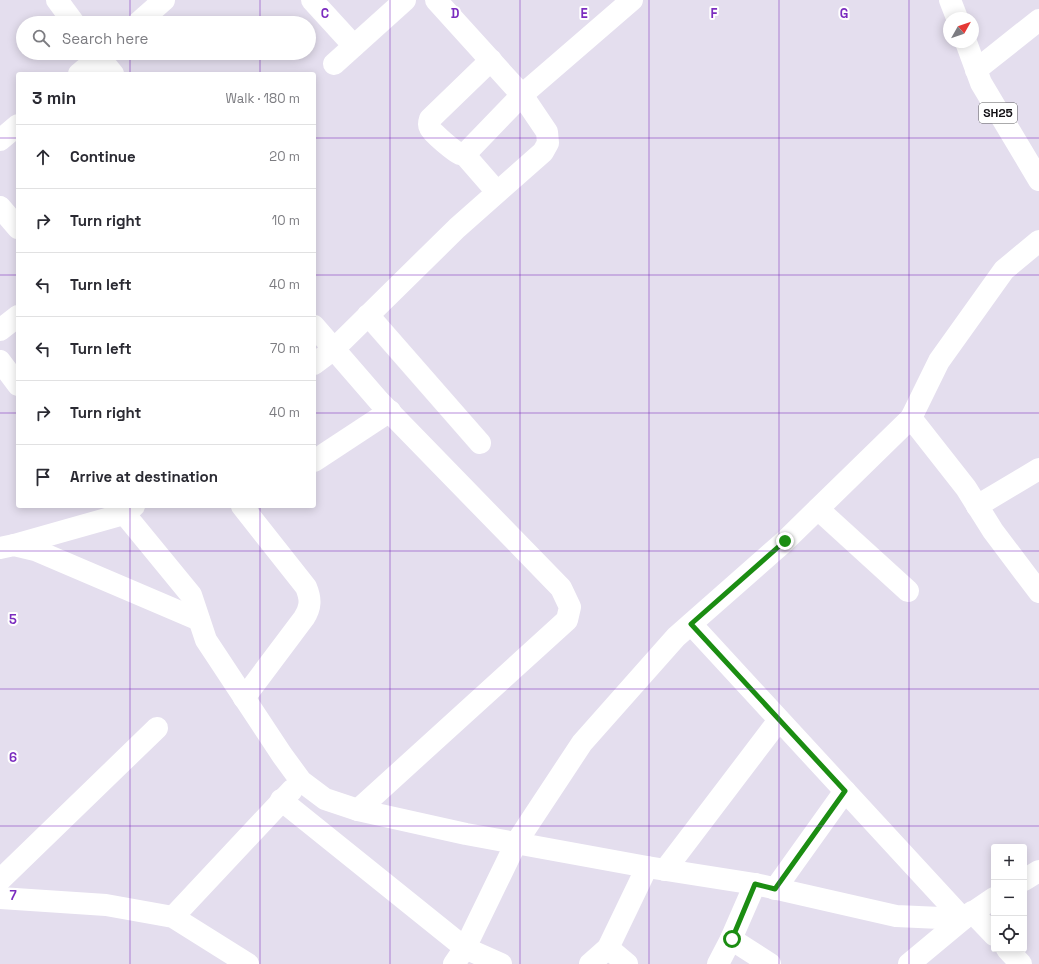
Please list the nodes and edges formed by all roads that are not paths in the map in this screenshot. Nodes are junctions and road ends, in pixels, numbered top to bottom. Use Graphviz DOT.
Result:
graph roads {
  1 [pos="58,0"];
  2 [pos="164,0"];
  3 [pos="312,0"];
  4 [pos="405,0"];
  5 [pos="436,0"];
  6 [pos="632,0"];
  7 [pos="950,0"];
  8 [pos="955,12"];
  9 [pos="69,16"];
  10 [pos="146,16"];
  11 [pos="1039,20"];
  12 [pos="354,46"];
  13 [pos="968,48"];
  14 [pos="94,60"];
  15 [pos="104,60"];
  16 [pos="491,60"];
  17 [pos="334,64"];
  18 [pos="976,70"];
  19 [pos="81,72"];
  20 [pos="112,72"];
  21 [pos="522,95"];
  22 [pos="16,127"];
  23 [pos="0,140"];
  24 [pos="464,153"];
  25 [pos="1039,180"];
  26 [pos="497,192"];
  27 [pos="0,207"];
  28 [pos="16,226"];
  29 [pos="1039,241"];
  30 [pos="368,315"];
  31 [pos="16,318"];
  32 [pos="316,328"];
  33 [pos="0,330"];
  34 [pos="334,349"];
  35 [pos="0,361"];
  36 [pos="316,362"];
  37 [pos="16,382"];
  38 [pos="390,411"];
  39 [pos="911,418"];
  40 [pos="480,443"];
  41 [pos="316,460"];
  42 [pos="1039,469"];
  43 [pos="977,506"];
  44 [pos="245,508"];
  45 [pos="125,509"];
  46 [pos="818,509"];
  47 [pos="7,546"];
  48 [pos="908,591"];
  49 [pos="1039,592"];
  50 [pos="199,620"];
  51 [pos="691,624"];
  52 [pos="244,698"];
  53 [pos="779,720"];
  54 [pos="157,728"];
  55 [pos="301,781"];
  56 [pos="845,791"];
  57 [pos="281,800"];
  58 [pos="358,810"];
  59 [pos="516,843"];
  60 [pos="656,868"];
  61 [pos="1039,871"];
  62 [pos="1027,878"];
  63 [pos="0,880"];
  64 [pos="765,887"];
  65 [pos="0,898"];
  66 [pos="991,900"];
  67 [pos="968,915"];
  68 [pos="173,917"];
  69 [pos="991,933"];
  70 [pos="732,939"];
  71 [pos="608,948"];
  72 [pos="1010,952"];
  73 [pos="459,956"];
  74 [pos="248,964"];
  75 [pos="501,964"];
  76 [pos="590,964"];
  77 [pos="627,964"];
  78 [pos="718,964"];
  79 [pos="770,964"];
  80 [pos="910,964"];
  81 [pos="1021,964"];
  1 -- 9 [label="street"];
  2 -- 10 [label="street"];
  3 -- 12 [label="street"];
  4 -- 12 [label="street"];
  5 -- 16 [label="street"];
  6 -- 21 [label="street"];
  7 -- 8 [label="street"];
  11 -- 18 [label="street"];
  12 -- 17 [label="street"];
  13 -- 18 [label="street, SH25"];
  14 -- 19 [label="street"];
  15 -- 20 [label="street"];
  16 -- 21 [label="street"];
  16 -- 24 [label="street"];
  18 -- 25 [label="street, SH25"];
  21 -- 24 [label="street"];
  21 -- 26 [label="street"];
  22 -- 23 [label="street"];
  24 -- 26 [label="street"];
  26 -- 30 [label="street"];
  27 -- 28 [label="street"];
  29 -- 39 [label="street"];
  30 -- 34 [label="street"];
  30 -- 40 [label="street"];
  31 -- 33 [label="street"];
  32 -- 34 [label="street"];
  34 -- 36 [label="street"];
  34 -- 38 [label="street"];
  35 -- 37 [label="street"];
  38 -- 41 [label="street"];
  38 -- 58 [label="street"];
  39 -- 43 [label="street"];
  39 -- 46 [label="street"];
  42 -- 43 [label="street"];
  43 -- 49 [label="street"];
  44 -- 52 [label="street"];
  45 -- 47 [label="street"];
  45 -- 50 [label="street"];
  46 -- 48 [label="street"];
  46 -- 51 [label="street"];
  47 -- 50 [label="street"];
  50 -- 52 [label="street"];
  51 -- 53 [label="street"];
  51 -- 59 [label="street"];
  52 -- 55 [label="street"];
  53 -- 56 [label="street"];
  53 -- 60 [label="street"];
  54 -- 63 [label="street"];
  55 -- 57 [label="street"];
  55 -- 58 [label="street"];
  56 -- 64 [label="street"];
  56 -- 67 [label="street"];
  57 -- 68 [label="street"];
  57 -- 73 [label="street"];
  58 -- 59 [label="street"];
  59 -- 60 [label="street"];
  59 -- 73 [label="street"];
  60 -- 64 [label="street"];
  60 -- 71 [label="street"];
  61 -- 62 [label="street"];
  64 -- 67 [label="street"];
  64 -- 70 [label="street"];
  65 -- 68 [label="street"];
  66 -- 67 [label="street"];
  67 -- 69 [label="street"];
  67 -- 80 [label="street"];
  68 -- 74 [label="street"];
  70 -- 78 [label="street"];
  70 -- 79 [label="street"];
  71 -- 76 [label="street"];
  71 -- 77 [label="street"];
  72 -- 81 [label="street"];
  73 -- 75 [label="street"];
}
